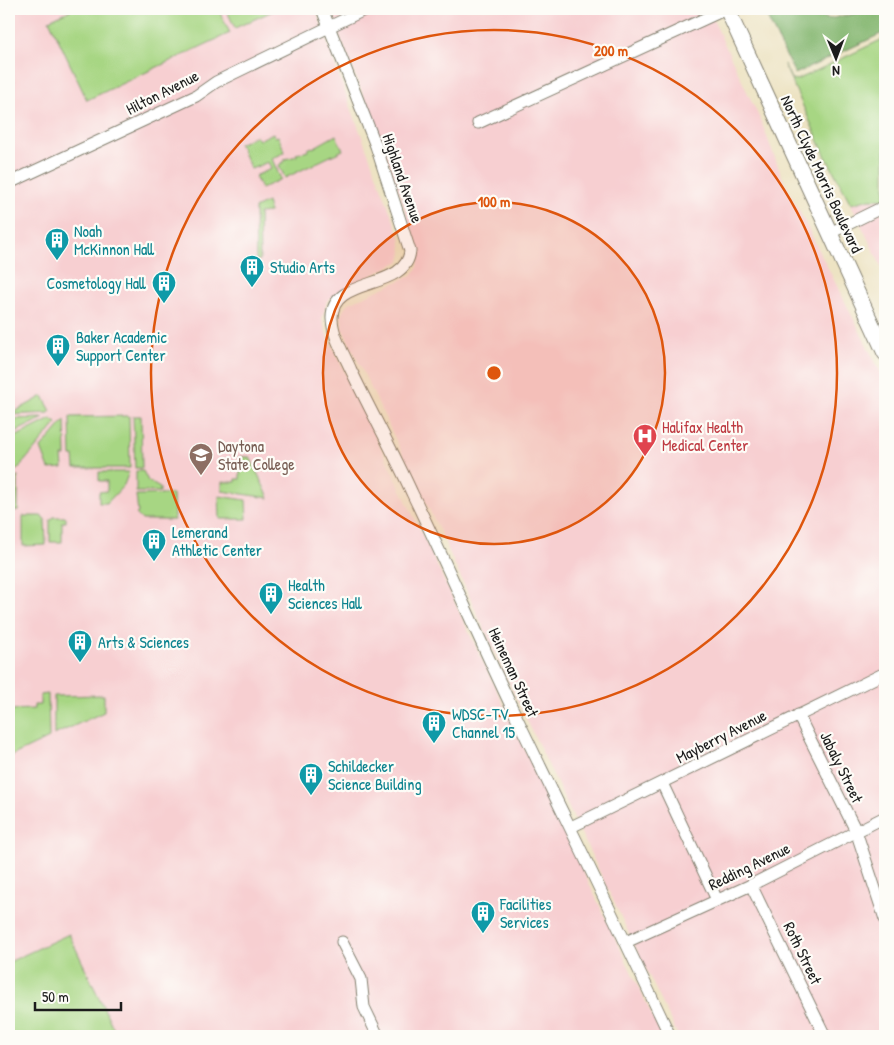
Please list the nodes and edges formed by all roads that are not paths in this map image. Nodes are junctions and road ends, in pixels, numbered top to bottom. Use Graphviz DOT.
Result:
graph roads {
  1 [pos="322,9"];
  2 [pos="366,9"];
  3 [pos="727,9"];
  4 [pos="328,27"];
  5 [pos="478,123"];
  6 [pos="9,183"];
  7 [pos="885,206"];
  8 [pos="830,233"];
  9 [pos="332,321"];
  10 [pos="885,354"];
  11 [pos="885,673"];
  12 [pos="798,715"];
  13 [pos="662,784"];
  14 [pos="885,817"];
  15 [pos="571,827"];
  16 [pos="856,831"];
  17 [pos="751,885"];
  18 [pos="717,900"];
  19 [pos="885,919"];
  20 [pos="342,942"];
  21 [pos="626,942"];
  22 [pos="378,1036"];
  23 [pos="670,1036"];
  24 [pos="825,1036"];
  1 -- 4 [label="street, Highland Avenue"];
  2 -- 4 [label="street, Hilton Avenue"];
  3 -- 5 [label="street"];
  3 -- 8 [label="main road, North Clyde Morris Boulevard"];
  4 -- 6 [label="street, Hilton Avenue"];
  4 -- 9 [label="street, Highland Avenue"];
  7 -- 8 [label="street"];
  8 -- 10 [label="main road, North Clyde Morris Boulevard"];
  9 -- 15 [label="street, Heineman Street"];
  11 -- 12 [label="street, Mayberry Avenue"];
  12 -- 13 [label="street, Mayberry Avenue"];
  12 -- 16 [label="street, Jabaly Street"];
  13 -- 15 [label="street, Mayberry Avenue"];
  13 -- 18 [label="street"];
  14 -- 16 [label="street, Redding Avenue"];
  15 -- 21 [label="street, Heineman Street"];
  16 -- 17 [label="street, Redding Avenue"];
  16 -- 19 [label="street, Jabaly Street"];
  17 -- 18 [label="street, Redding Avenue"];
  17 -- 24 [label="street, Roth Street"];
  18 -- 21 [label="street, Redding Avenue"];
  20 -- 22 [label="street"];
  21 -- 23 [label="street, Heineman Street"];
}
